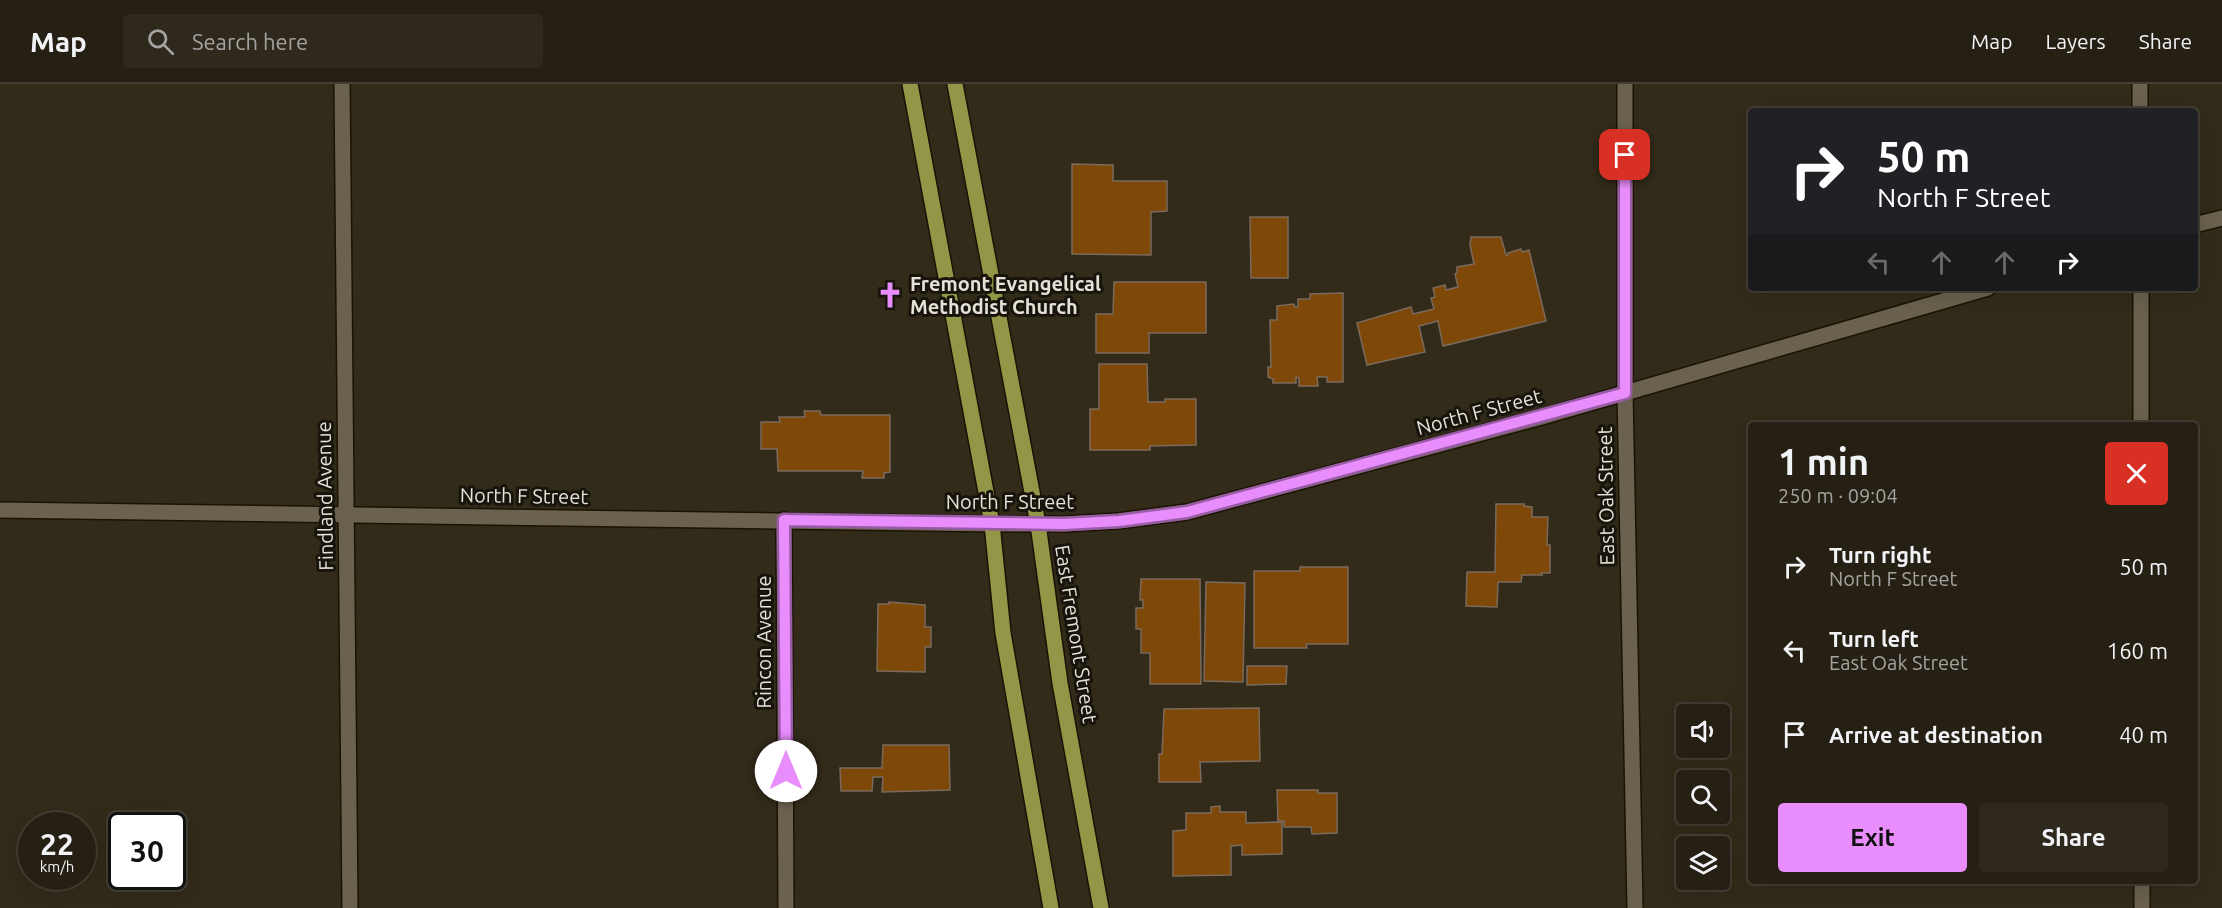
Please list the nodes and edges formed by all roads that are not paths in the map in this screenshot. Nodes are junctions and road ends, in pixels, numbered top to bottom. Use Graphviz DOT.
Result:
graph roads {
  1 [pos="342,84"];
  2 [pos="910,84"];
  3 [pos="955,84"];
  4 [pos="1625,84"];
  5 [pos="2140,84"];
  6 [pos="2140,108"];
  7 [pos="2222,218"];
  8 [pos="2198,224"];
  9 [pos="1978,291"];
  10 [pos="2141,291"];
  11 [pos="1625,393"];
  12 [pos="2141,422"];
  13 [pos="0,510"];
  14 [pos="346,514"];
  15 [pos="784,520"];
  16 [pos="992,524"];
  17 [pos="1038,524"];
  18 [pos="2142,884"];
  19 [pos="350,908"];
  20 [pos="786,908"];
  21 [pos="1051,908"];
  22 [pos="1101,908"];
  23 [pos="1635,908"];
  24 [pos="2142,908"];
  1 -- 14 [label="street, Findland Avenue"];
  2 -- 16 [label="main road"];
  3 -- 17 [label="main road, East Fremont Street"];
  4 -- 11 [label="street, East Oak Street"];
  5 -- 6 [label="street"];
  7 -- 8 [label="street"];
  9 -- 11 [label="street, North F Street"];
  10 -- 12 [label="street"];
  11 -- 17 [label="street, North F Street"];
  11 -- 23 [label="street, East Oak Street"];
  13 -- 14 [label="street, North F Street"];
  14 -- 15 [label="street, North F Street"];
  14 -- 19 [label="street, Findland Avenue"];
  15 -- 16 [label="street, North F Street"];
  15 -- 20 [label="street, Rincon Avenue"];
  16 -- 17 [label="street, North F Street"];
  16 -- 21 [label="main road"];
  17 -- 22 [label="main road, East Fremont Street"];
  18 -- 24 [label="street"];
}
